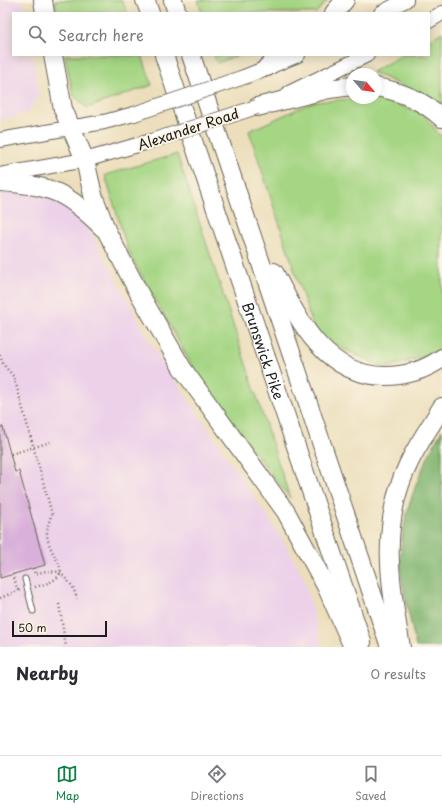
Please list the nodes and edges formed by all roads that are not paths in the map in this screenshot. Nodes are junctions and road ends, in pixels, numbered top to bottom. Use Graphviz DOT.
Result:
graph roads {
  1 [pos="44,0"];
  2 [pos="145,0"];
  3 [pos="173,0"];
  4 [pos="184,0"];
  5 [pos="345,0"];
  6 [pos="406,0"];
  7 [pos="45,12"];
  8 [pos="150,12"];
  9 [pos="177,12"];
  10 [pos="187,12"];
  11 [pos="335,12"];
  12 [pos="383,12"];
  13 [pos="442,13"];
  14 [pos="430,20"];
  15 [pos="53,56"];
  16 [pos="164,56"];
  17 [pos="283,56"];
  18 [pos="296,56"];
  19 [pos="365,56"];
  20 [pos="194,59"];
  21 [pos="267,68"];
  22 [pos="346,87"];
  23 [pos="382,88"];
  24 [pos="257,107"];
  25 [pos="442,118"];
  26 [pos="70,128"];
  27 [pos="0,140"];
  28 [pos="85,160"];
  29 [pos="0,175"];
  30 [pos="0,182"];
  31 [pos="248,222"];
  32 [pos="107,232"];
  33 [pos="442,358"];
  34 [pos="442,407"];
  35 [pos="25,580"];
  36 [pos="34,611"];
  37 [pos="353,647"];
  38 [pos="364,647"];
  39 [pos="390,647"];
  40 [pos="402,647"];
  1 -- 7 [label="highway"];
  2 -- 8 [label="highway"];
  3 -- 9 [label="highway"];
  4 -- 10 [label="highway"];
  5 -- 11 [label="highway"];
  6 -- 12 [label="main road"];
  13 -- 14 [label="main road"];
  15 -- 26 [label="highway"];
  16 -- 38 [label="highway, Brunswick Pike"];
  17 -- 21 [label="highway"];
  18 -- 21 [label="main road"];
  19 -- 24 [label="main road, Alexander Road"];
  20 -- 31 [label="highway, Brunswick Pike"];
  21 -- 26 [label="main road, bridge"];
  22 -- 24 [label="highway"];
  23 -- 25 [label="highway"];
  24 -- 28 [label="main road, Alexander Road, bridge"];
  26 -- 27 [label="main road"];
  26 -- 28 [label="highway"];
  28 -- 29 [label="main road, Alexander Road"];
  28 -- 32 [label="highway"];
  30 -- 32 [label="highway"];
  31 -- 33 [label="highway"];
  31 -- 39 [label="highway, Brunswick Pike"];
  32 -- 37 [label="highway"];
  34 -- 40 [label="highway"];
  35 -- 36 [label="lane"];
}
